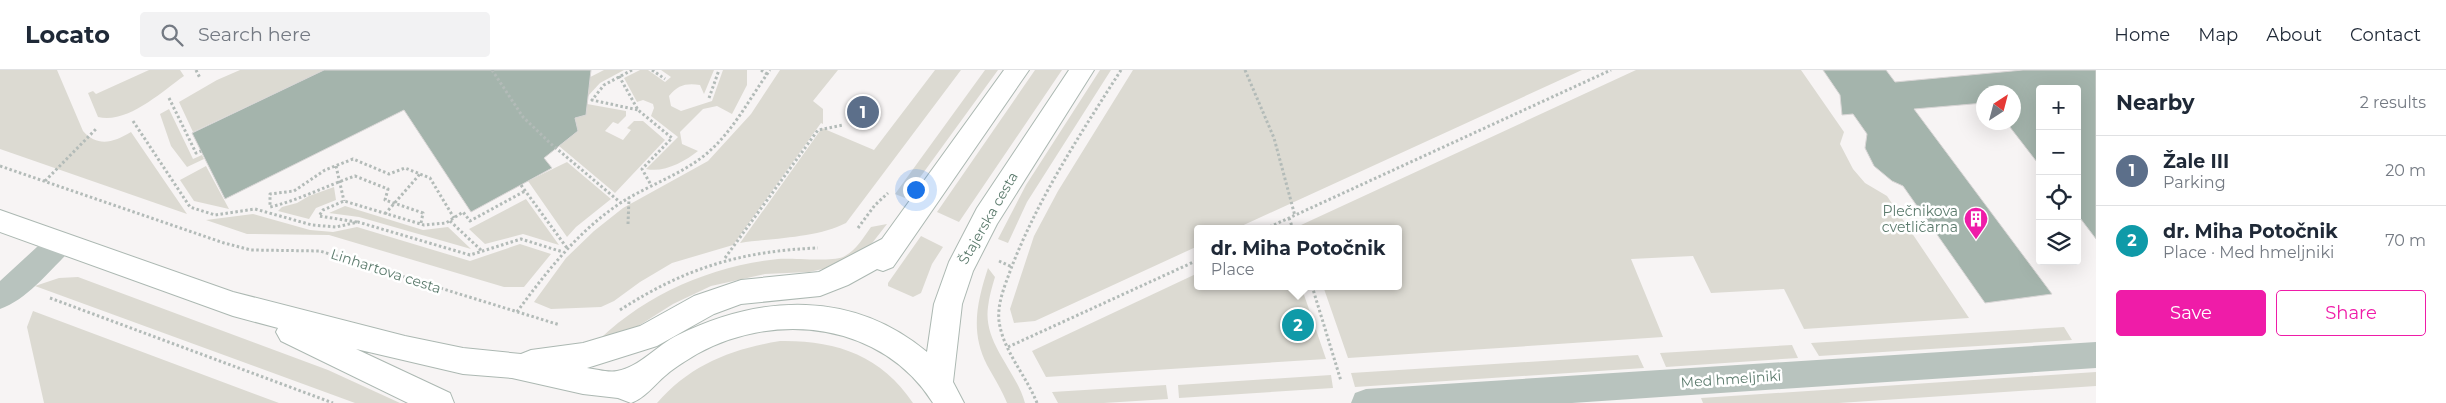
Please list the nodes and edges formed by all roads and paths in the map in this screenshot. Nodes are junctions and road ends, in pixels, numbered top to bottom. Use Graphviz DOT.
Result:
graph roads {
  1 [pos="196,70"];
  2 [pos="492,70"];
  3 [pos="632,70"];
  4 [pos="652,70"];
  5 [pos="719,70"];
  6 [pos="761,70"];
  7 [pos="770,70"];
  8 [pos="1017,70"];
  9 [pos="1082,70"];
  10 [pos="1121,70"];
  11 [pos="1245,70"];
  12 [pos="1611,70"];
  13 [pos="767,74"];
  14 [pos="619,76"];
  15 [pos="200,78"];
  16 [pos="665,79"];
  17 [pos="169,98"];
  18 [pos="709,98"];
  19 [pos="638,110"];
  20 [pos="133,121"];
  21 [pos="843,124"];
  22 [pos="97,128"];
  23 [pos="201,151"];
  24 [pos="0,166"];
  25 [pos="336,166"];
  26 [pos="420,174"];
  27 [pos="45,181"];
  28 [pos="340,182"];
  29 [pos="521,185"];
  30 [pos="651,185"];
  31 [pos="525,191"];
  32 [pos="629,198"];
  33 [pos="344,202"];
  34 [pos="394,203"];
  35 [pos="621,203"];
  36 [pos="385,214"];
  37 [pos="1295,216"];
  38 [pos="1289,218"];
  39 [pos="452,220"];
  40 [pos="0,221"];
  41 [pos="358,222"];
  42 [pos="420,223"];
  43 [pos="628,224"];
  44 [pos="1274,225"];
  45 [pos="1292,225"];
  46 [pos="60,243"];
  47 [pos="894,246"];
  48 [pos="567,248"];
  49 [pos="482,251"];
  50 [pos="563,252"];
  51 [pos="724,259"];
  52 [pos="1194,262"];
  53 [pos="4,290"];
  54 [pos="1313,290"];
  55 [pos="233,304"];
  56 [pos="517,312"];
  57 [pos="808,315"];
  58 [pos="561,326"];
  59 [pos="1008,347"];
  60 [pos="2096,355"];
  61 [pos="512,365"];
  62 [pos="1338,366"];
  63 [pos="641,377"];
  64 [pos="943,393"];
  65 [pos="333,403"];
  66 [pos="439,403"];
  67 [pos="619,403"];
  68 [pos="1037,403"];
  69 [pos="1366,403"];
  1 -- 15 [label="path"];
  2 -- 35 [label="path"];
  3 -- 14 [label="path"];
  4 -- 16 [label="path"];
  5 -- 18 [label="path"];
  6 -- 13 [label="path"];
  7 -- 13 [label="path"];
  8 -- 47 [label="main road"];
  9 -- 64 [label="main road, Štajerska cesta"];
  10 -- 59 [label="path"];
  11 -- 37 [label="path"];
  12 -- 37 [label="path"];
  13 -- 30 [label="path"];
  14 -- 19 [label="path"];
  14 -- 19 [label="path"];
  17 -- 23 [label="path"];
  19 -- 30 [label="path"];
  20 -- 41 [label="path"];
  21 -- 51 [label="path"];
  22 -- 27 [label="path"];
  24 -- 27 [label="path, Linhartova cesta"];
  25 -- 26 [label="path"];
  25 -- 28 [label="path"];
  25 -- 28 [label="path"];
  26 -- 34 [label="path"];
  26 -- 39 [label="path"];
  27 -- 56 [label="path, Linhartova cesta"];
  28 -- 33 [label="path"];
  28 -- 34 [label="path"];
  29 -- 31 [label="path"];
  30 -- 32 [label="path"];
  31 -- 39 [label="path"];
  31 -- 48 [label="path"];
  32 -- 35 [label="path"];
  32 -- 43 [label="path"];
  33 -- 36 [label="path"];
  33 -- 41 [label="path"];
  34 -- 36 [label="path"];
  34 -- 42 [label="path"];
  35 -- 48 [label="path"];
  36 -- 42 [label="path"];
  37 -- 38 [label="path"];
  38 -- 44 [label="path"];
  38 -- 45 [label="path"];
  39 -- 42 [label="path"];
  39 -- 49 [label="path"];
  40 -- 46 [label="main road"];
  41 -- 49 [label="path"];
  46 -- 53 [label="street"];
  46 -- 55 [label="main road"];
  47 -- 57 [label="main road"];
  47 -- 61 [label="main road"];
  48 -- 50 [label="path"];
  49 -- 50 [label="path"];
  50 -- 56 [label="path"];
  52 -- 59 [label="path"];
  53 -- 65 [label="path"];
  54 -- 62 [label="path"];
  55 -- 61 [label="main road"];
  55 -- 66 [label="main road"];
  56 -- 58 [label="path, Linhartova cesta"];
  57 -- 63 [label="main road"];
  57 -- 64 [label="main road"];
  59 -- 68 [label="path"];
  60 -- 69 [label="street, Med hmeljniki"];
  61 -- 63 [label="main road"];
  63 -- 67 [label="main road"];
}
